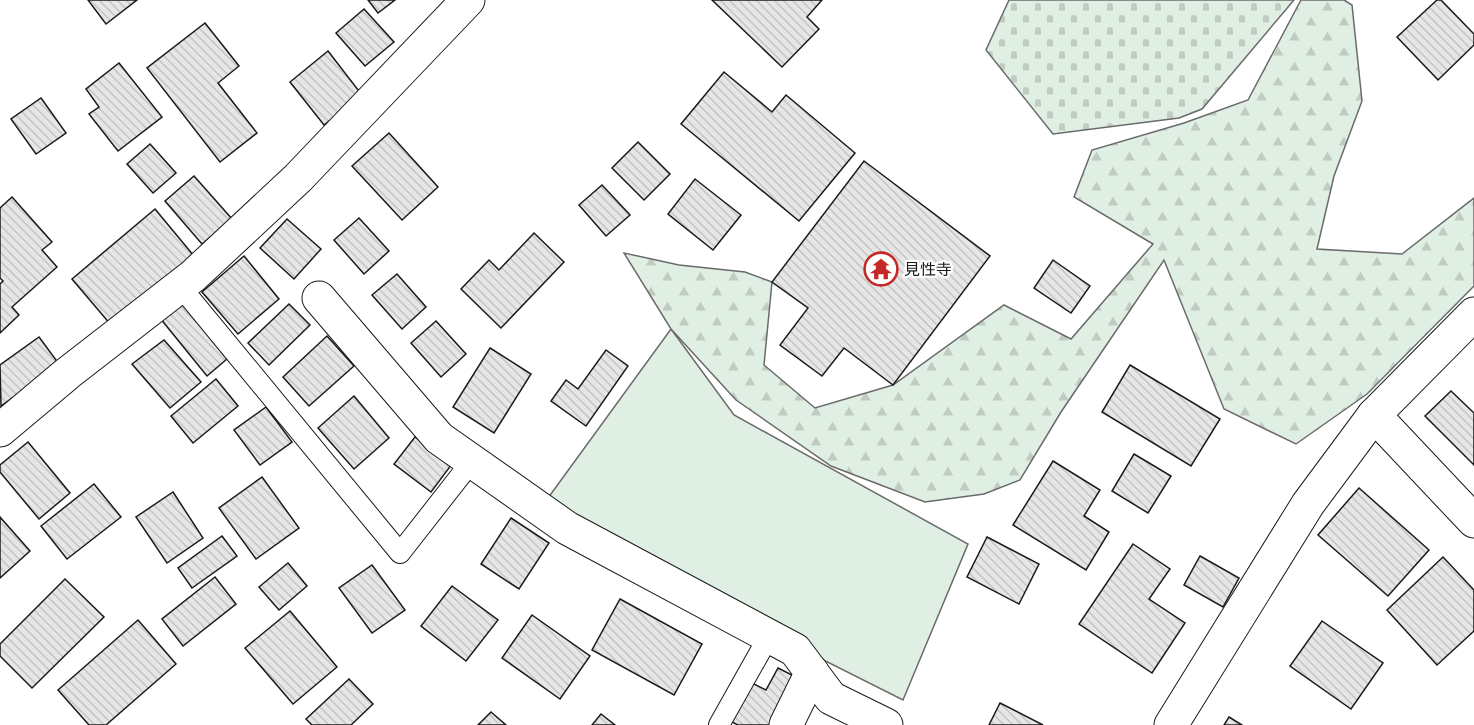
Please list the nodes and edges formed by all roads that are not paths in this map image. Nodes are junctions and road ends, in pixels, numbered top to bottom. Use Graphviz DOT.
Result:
graph roads {
  1 [pos="468,0"];
  2 [pos="180,286"];
  3 [pos="319,298"];
  4 [pos="1474,314"];
  5 [pos="1374,414"];
  6 [pos="0,430"];
  7 [pos="472,461"];
  8 [pos="1474,521"];
  9 [pos="769,636"];
  10 [pos="812,672"];
  11 [pos="718,725"];
  12 [pos="786,725"];
  13 [pos="886,725"];
  14 [pos="1171,725"];
  1 -- 2 [label="street"];
  2 -- 6 [label="street"];
  2 -- 7 [label="lane"];
  3 -- 7 [label="street"];
  4 -- 5 [label="street"];
  5 -- 8 [label="street"];
  5 -- 14 [label="street"];
  7 -- 9 [label="street"];
  9 -- 10 [label="street"];
  9 -- 11 [label="lane"];
  10 -- 12 [label="street"];
  10 -- 13 [label="street"];
}
